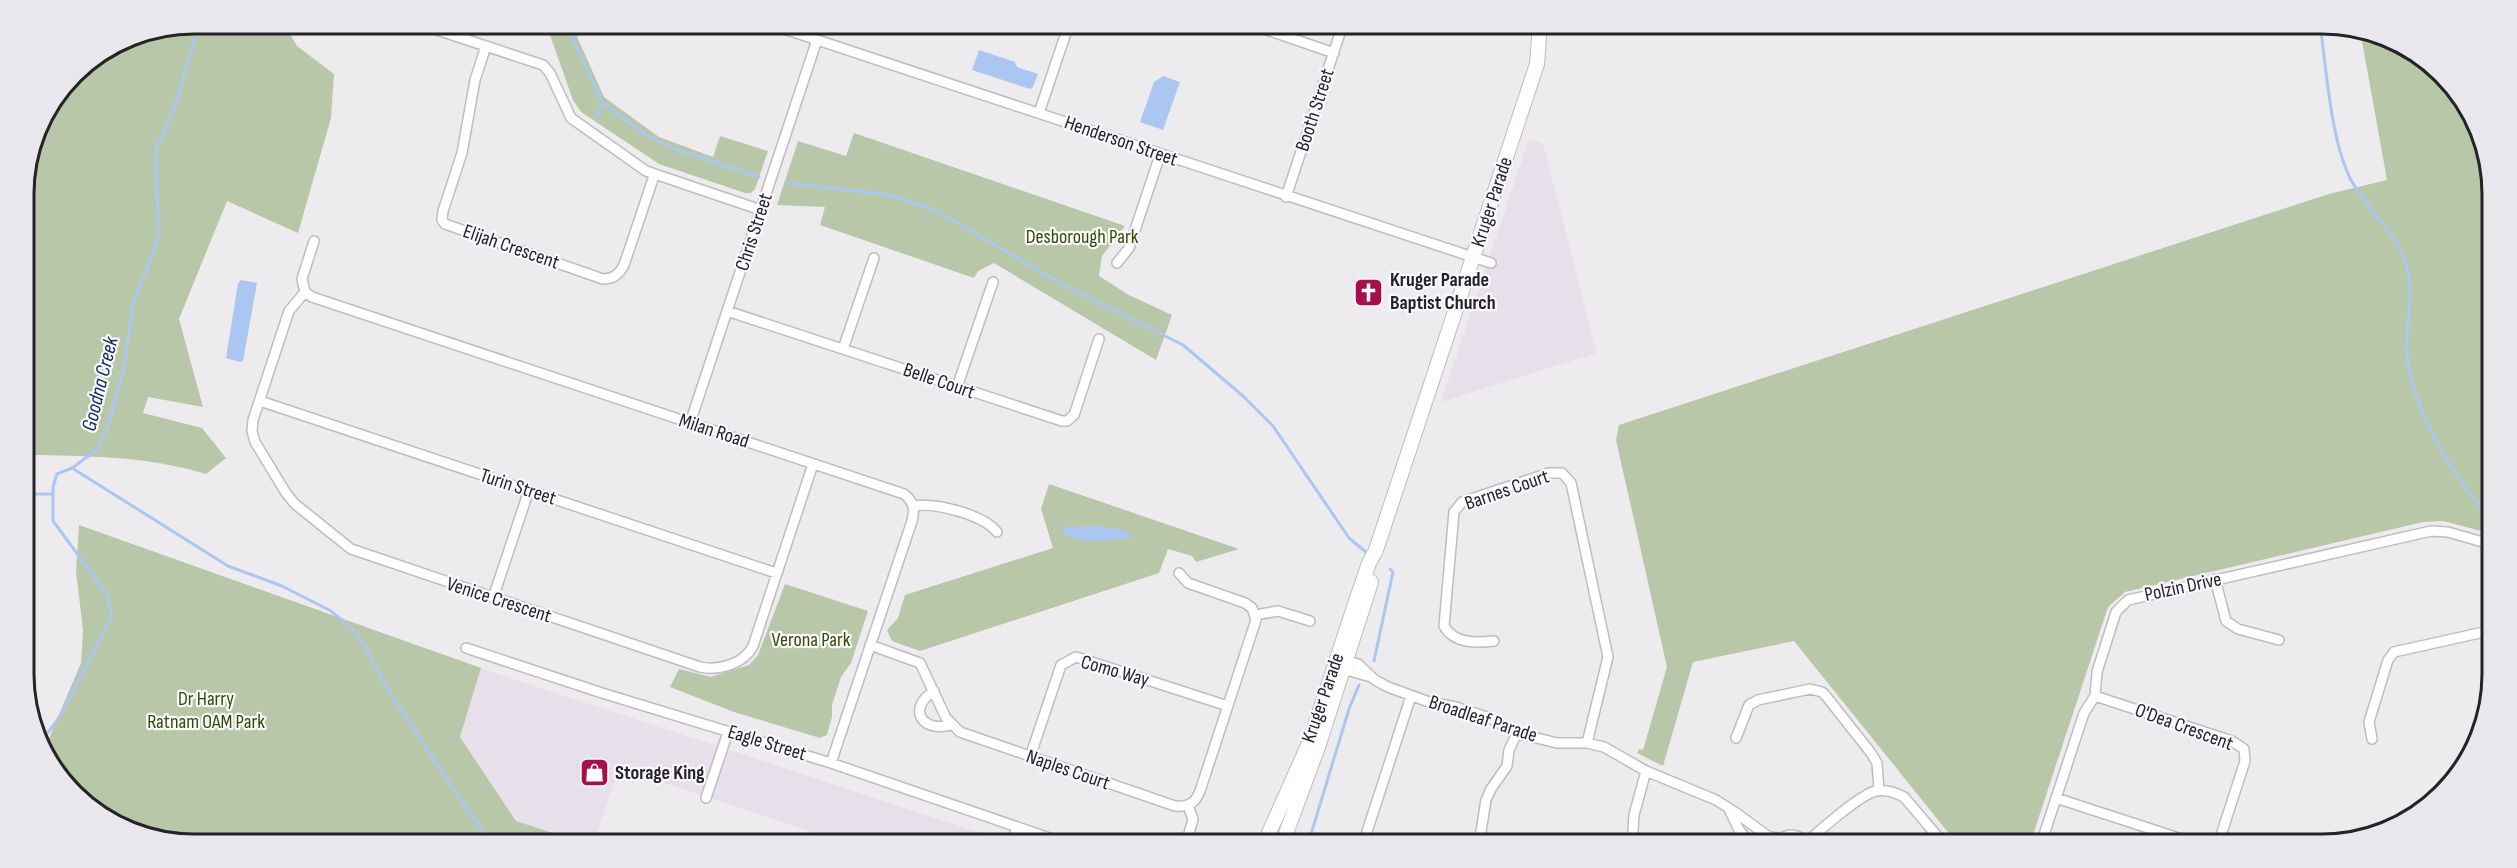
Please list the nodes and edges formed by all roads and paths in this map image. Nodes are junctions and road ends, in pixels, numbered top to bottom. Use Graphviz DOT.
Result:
graph roads {
  1 [pos="449,34"];
  2 [pos="799,34"];
  3 [pos="1066,34"];
  4 [pos="1279,34"];
  5 [pos="1340,34"];
  6 [pos="1539,34"];
  7 [pos="817,40"];
  8 [pos="486,46"];
  9 [pos="1334,53"];
  10 [pos="1039,113"];
  11 [pos="1160,155"];
  12 [pos="654,176"];
  13 [pos="1286,197"];
  14 [pos="761,210"];
  15 [pos="314,241"];
  16 [pos="1474,257"];
  17 [pos="874,258"];
  18 [pos="1118,263"];
  19 [pos="1491,263"];
  20 [pos="993,282"];
  21 [pos="305,292"];
  22 [pos="727,311"];
  23 [pos="1099,339"];
  24 [pos="843,349"];
  25 [pos="957,387"];
  26 [pos="260,401"];
  27 [pos="690,423"];
  28 [pos="813,464"];
  29 [pos="529,490"];
  30 [pos="914,506"];
  31 [pos="997,532"];
  32 [pos="2482,542"];
  33 [pos="776,573"];
  34 [pos="1179,573"];
  35 [pos="2215,579"];
  36 [pos="493,598"];
  37 [pos="1255,615"];
  38 [pos="1310,621"];
  39 [pos="2482,632"];
  40 [pos="2278,640"];
  41 [pos="1494,641"];
  42 [pos="870,645"];
  43 [pos="466,648"];
  44 [pos="1340,664"];
  45 [pos="934,691"];
  46 [pos="1411,696"];
  47 [pos="2094,696"];
  48 [pos="1228,706"];
  49 [pos="951,725"];
  50 [pos="728,732"];
  51 [pos="1517,733"];
  52 [pos="1736,738"];
  53 [pos="2372,739"];
  54 [pos="1587,743"];
  55 [pos="1030,757"];
  56 [pos="831,763"];
  57 [pos="1646,771"];
  58 [pos="1880,790"];
  59 [pos="706,798"];
  60 [pos="2056,798"];
  61 [pos="1188,806"];
  62 [pos="1729,809"];
  63 [pos="1017,827"];
  64 [pos="1269,833"];
  65 [pos="1286,833"];
  66 [pos="1366,833"];
  67 [pos="1481,833"];
  68 [pos="1633,833"];
  69 [pos="1741,833"];
  70 [pos="1761,833"];
  71 [pos="1819,833"];
  72 [pos="1935,833"];
  73 [pos="2045,833"];
  74 [pos="2164,833"];
  75 [pos="2222,833"];
  76 [pos="1015,834"];
  77 [pos="1036,834"];
  78 [pos="1189,834"];
  1 -- 8 [label="street"];
  2 -- 7 [label="street, Henderson Street"];
  3 -- 10 [label="street"];
  4 -- 9 [label="street"];
  5 -- 9 [label="street, Booth Street"];
  6 -- 16 [label="street, Kruger Parade"];
  7 -- 10 [label="street, Henderson Street"];
  7 -- 14 [label="street, Chris Street"];
  8 -- 12 [label="street"];
  8 -- 12 [label="street, Elijah Crescent"];
  9 -- 13 [label="street, Booth Street"];
  10 -- 11 [label="street, Henderson Street"];
  11 -- 13 [label="street, Henderson Street"];
  11 -- 18 [label="street"];
  12 -- 14 [label="street"];
  13 -- 16 [label="street, Henderson Street"];
  14 -- 22 [label="street, Chris Street"];
  15 -- 21 [label="street"];
  16 -- 19 [label="street, Henderson Street"];
  16 -- 44 [label="street, Kruger Parade"];
  17 -- 24 [label="street"];
  20 -- 25 [label="street"];
  21 -- 26 [label="street, Venice Crescent"];
  21 -- 27 [label="street, Milan Road"];
  22 -- 24 [label="street, Belle Court"];
  22 -- 27 [label="street, Chris Street"];
  23 -- 25 [label="street, Belle Court"];
  24 -- 25 [label="street, Belle Court"];
  26 -- 29 [label="street, Turin Street"];
  26 -- 36 [label="street, Venice Crescent"];
  27 -- 28 [label="street, Milan Road"];
  28 -- 30 [label="street, Milan Road"];
  28 -- 33 [label="street, Venice Crescent"];
  29 -- 33 [label="street, Turin Street"];
  29 -- 36 [label="street"];
  30 -- 31 [label="street"];
  30 -- 42 [label="street"];
  32 -- 35 [label="street, Polzin Drive"];
  33 -- 36 [label="street, Venice Crescent"];
  34 -- 37 [label="street"];
  35 -- 40 [label="street"];
  35 -- 47 [label="street, Polzin Drive"];
  37 -- 38 [label="street"];
  37 -- 48 [label="street"];
  39 -- 53 [label="street"];
  41 -- 54 [label="street, Barnes Court"];
  42 -- 45 [label="street"];
  42 -- 56 [label="street"];
  43 -- 50 [label="street, Eagle Street"];
  44 -- 46 [label="street, Broadleaf Parade"];
  44 -- 64 [label="street, Kruger Parade"];
  44 -- 65 [label="street, Kruger Parade"];
  45 -- 49 [label="street"];
  45 -- 49 [label="street, Naples Court"];
  46 -- 51 [label="street, Broadleaf Parade"];
  46 -- 66 [label="street"];
  47 -- 60 [label="street, Polzin Drive"];
  47 -- 75 [label="street, O'Dea Crescent"];
  48 -- 55 [label="street, Como Way"];
  48 -- 61 [label="street"];
  49 -- 55 [label="street, Naples Court"];
  50 -- 56 [label="street, Eagle Street"];
  50 -- 59 [label="street"];
  51 -- 54 [label="street, Broadleaf Parade"];
  51 -- 67 [label="street"];
  52 -- 58 [label="street"];
  54 -- 57 [label="street, Broadleaf Parade"];
  55 -- 61 [label="street, Naples Court"];
  56 -- 63 [label="street, Eagle Street"];
  57 -- 62 [label="street, Broadleaf Parade"];
  57 -- 68 [label="street"];
  58 -- 71 [label="street"];
  58 -- 72 [label="street"];
  60 -- 73 [label="street, Polzin Drive"];
  60 -- 74 [label="street"];
  61 -- 78 [label="street"];
  62 -- 69 [label="street"];
  62 -- 70 [label="street, Broadleaf Parade"];
  63 -- 76 [label="street"];
  63 -- 77 [label="street, Eagle Street"];
}
